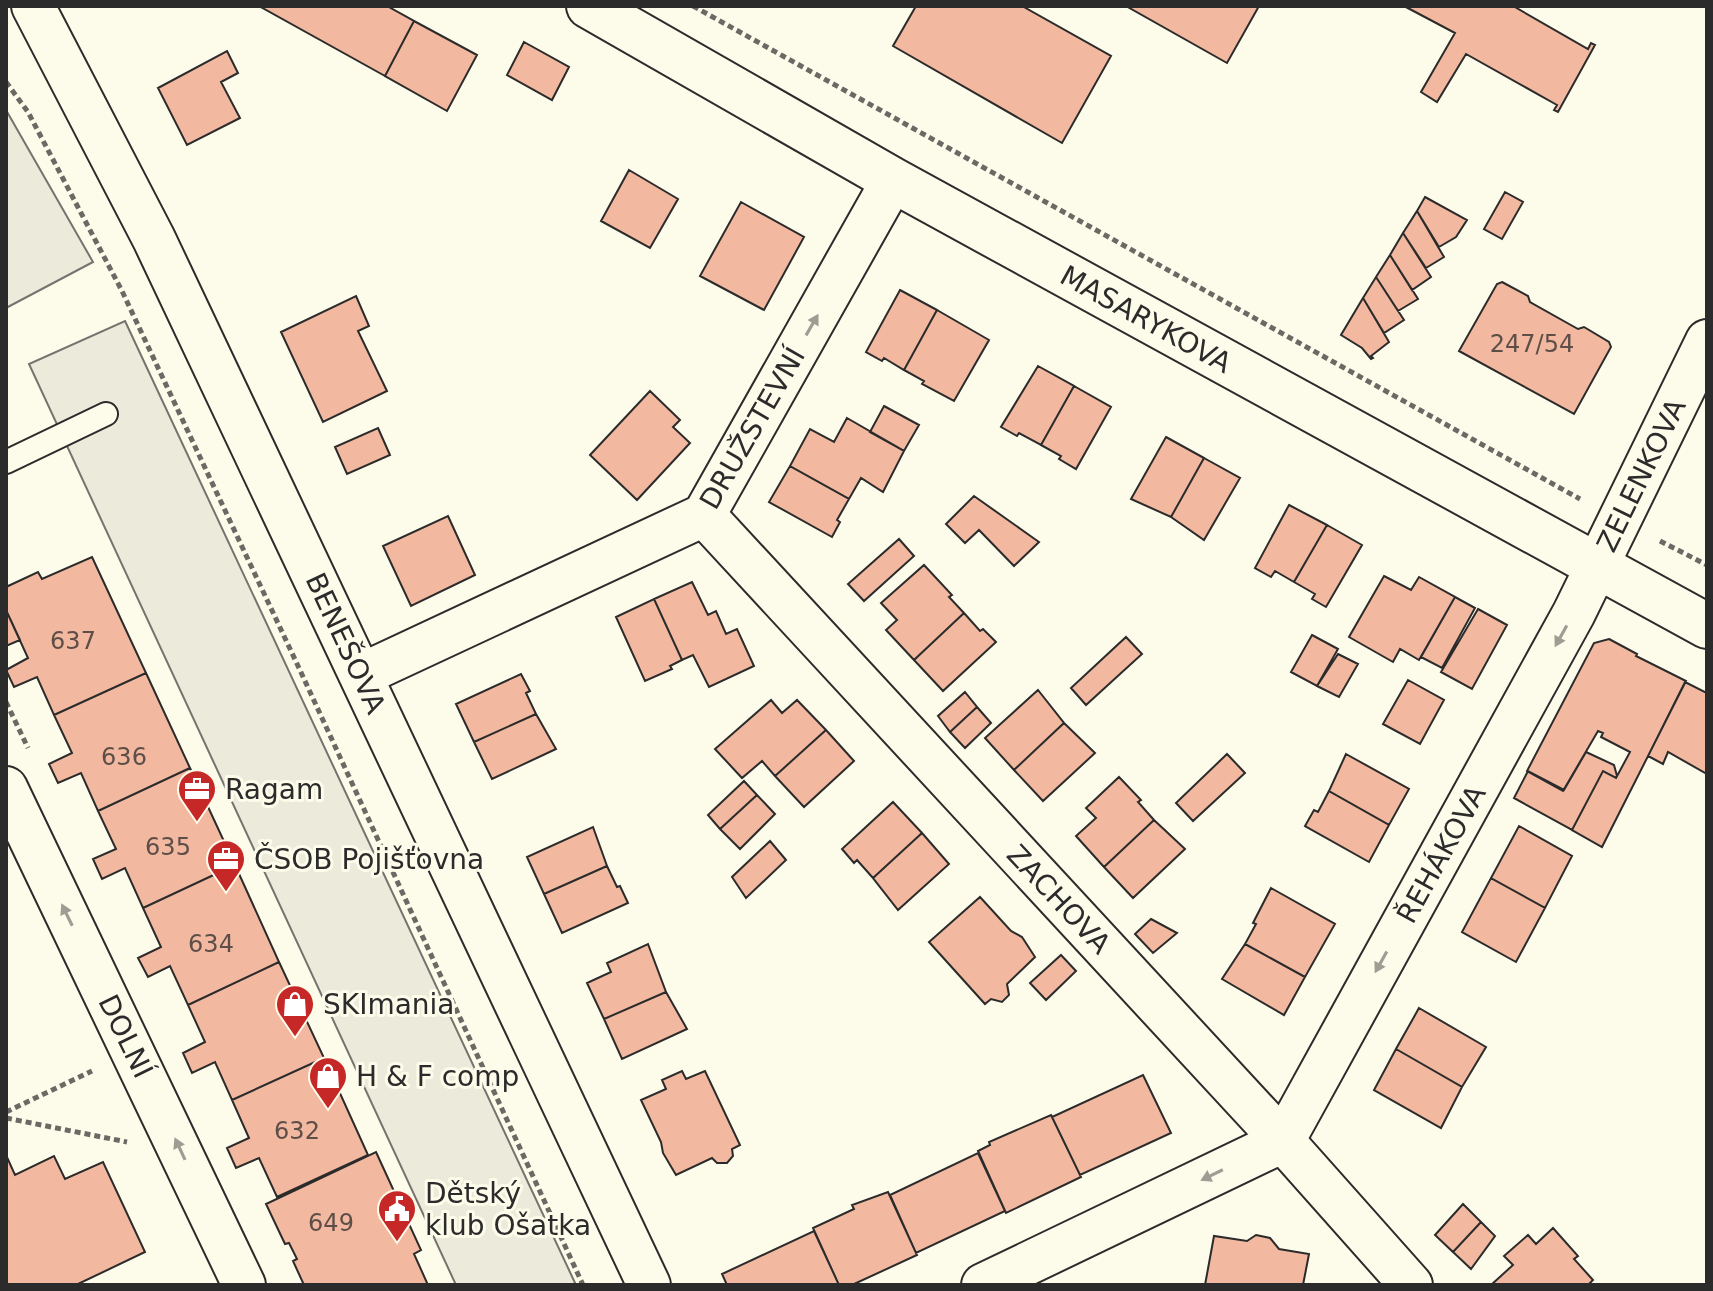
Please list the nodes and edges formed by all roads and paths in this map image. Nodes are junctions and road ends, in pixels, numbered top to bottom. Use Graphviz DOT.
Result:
graph roads {
  1 [pos="33,6"];
  2 [pos="589,6"];
  3 [pos="693,6"];
  4 [pos="6,82"];
  5 [pos="893,180"];
  6 [pos="1705,348"];
  7 [pos="106,414"];
  8 [pos="6,462"];
  9 [pos="704,515"];
  10 [pos="1619,520"];
  11 [pos="1707,565"];
  12 [pos="1597,567"];
  13 [pos="1707,626"];
  14 [pos="361,675"];
  15 [pos="6,788"];
  16 [pos="133,1051"];
  17 [pos="6,1115"];
  18 [pos="1283,1141"];
  19 [pos="182,1153"];
  20 [pos="244,1285"];
  21 [pos="583,1285"];
  22 [pos="649,1285"];
  23 [pos="983,1285"];
  24 [pos="1411,1285"];
  1 -- 14 [label="street, BENEŠOVA"];
  2 -- 5 [label="main road, MASARYKOVA"];
  3 -- 10 [label="path"];
  4 -- 21 [label="path"];
  9 -- 5 [label="street, DRUŽSTEVNÍ, one-way"];
  5 -- 12 [label="main road, MASARYKOVA"];
  6 -- 10 [label="street, ZELENKOVA"];
  7 -- 8 [label="lane"];
  9 -- 14 [label="street, DRUŽSTEVNÍ"];
  9 -- 18 [label="street, ZACHOVA"];
  10 -- 11 [label="path"];
  10 -- 12 [label="street, ZELENKOVA"];
  12 -- 13 [label="main road, MASARYKOVA"];
  12 -- 18 [label="street, ŘEHÁKOVA, one-way"];
  14 -- 22 [label="street, BENEŠOVA"];
  16 -- 15 [label="street, DOLNÍ, one-way"];
  16 -- 17 [label="path"];
  19 -- 16 [label="street, DOLNÍ, one-way"];
  17 -- 19 [label="path"];
  18 -- 23 [label="street, one-way"];
  18 -- 24 [label="street, ZACHOVA"];
  19 -- 20 [label="street, DOLNÍ"];
}
